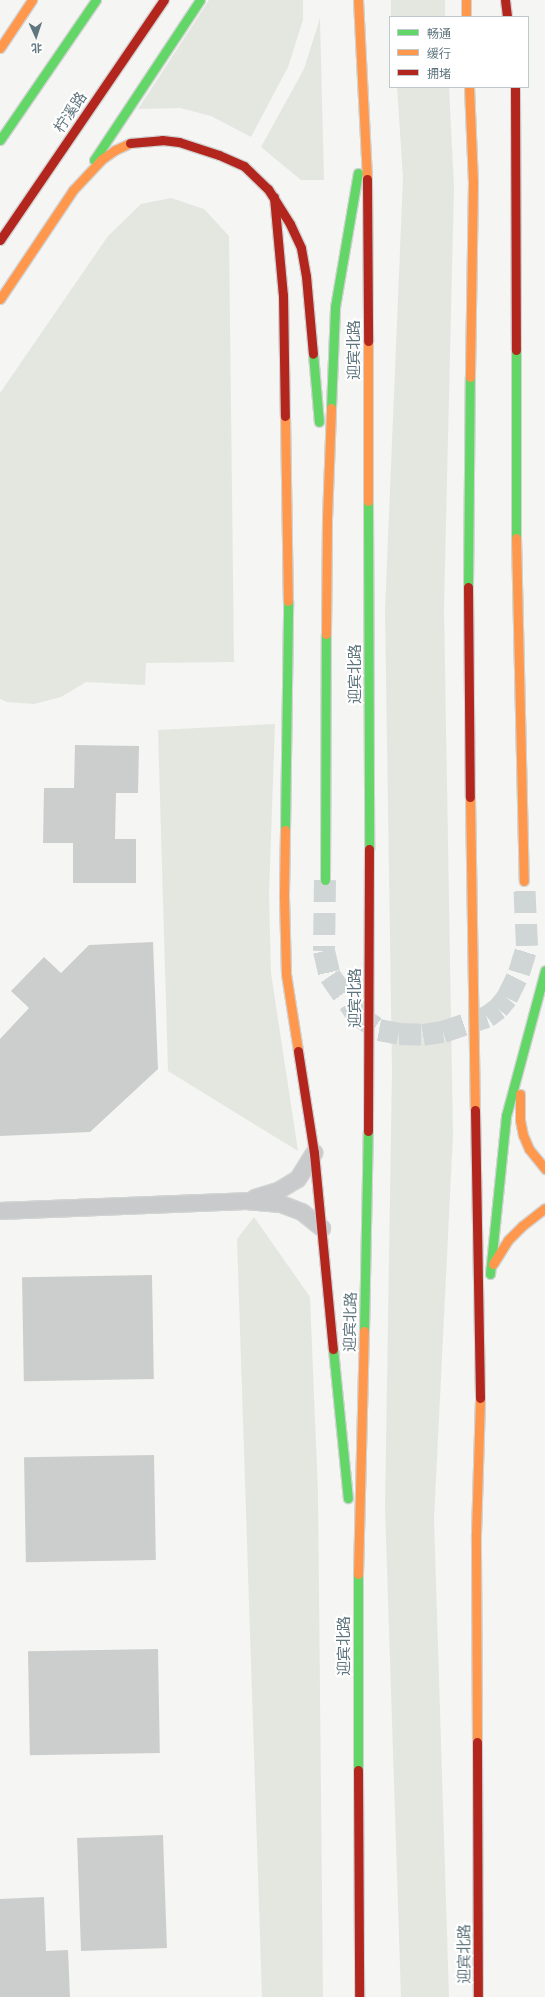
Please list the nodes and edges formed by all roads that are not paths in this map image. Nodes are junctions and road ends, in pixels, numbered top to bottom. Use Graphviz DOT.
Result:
graph roads {
  1 [pos="32,0"];
  2 [pos="96,0"];
  3 [pos="164,0"];
  4 [pos="200,0"];
  5 [pos="358,0"];
  6 [pos="466,0"];
  7 [pos="505,0"];
  8 [pos="466,16"];
  9 [pos="506,16"];
  10 [pos="0,48"];
  11 [pos="469,88"];
  12 [pos="514,88"];
  13 [pos="365,133"];
  14 [pos="0,140"];
  15 [pos="73,190"];
  16 [pos="274,197"];
  17 [pos="0,240"];
  18 [pos="0,299"];
  19 [pos="327,519"];
  20 [pos="325,880"];
  21 [pos="524,882"];
  22 [pos="545,970"];
  23 [pos="522,1058"];
  24 [pos="314,1153"];
  25 [pos="545,1169"];
  26 [pos="246,1201"];
  27 [pos="545,1208"];
  28 [pos="0,1210"];
  29 [pos="322,1228"];
  30 [pos="491,1268"];
  31 [pos="490,1284"];
  32 [pos="488,1298"];
  33 [pos="480,1381"];
  34 [pos="358,1593"];
  35 [pos="359,1997"];
  36 [pos="478,1997"];
  1 -- 10 [label="main road"];
  2 -- 14 [label="main road"];
  3 -- 17 [label="main road, 柠溪路"];
  4 -- 15 [label="main road"];
  5 -- 13 [label="main road, 迎宾北路"];
  6 -- 8 [label="main road"];
  7 -- 9 [label="main road"];
  11 -- 33 [label="main road, 迎宾北路"];
  12 -- 21 [label="main road"];
  13 -- 19 [label="main road"];
  13 -- 34 [label="main road, 迎宾北路"];
  15 -- 16 [label="main road"];
  15 -- 18 [label="main road"];
  16 -- 19 [label="main road"];
  16 -- 24 [label="main road"];
  19 -- 20 [label="main road"];
  22 -- 23 [label="main road"];
  23 -- 25 [label="main road"];
  23 -- 30 [label="main road"];
  24 -- 26 [label="lane"];
  24 -- 29 [label="main road"];
  26 -- 28 [label="lane"];
  26 -- 29 [label="lane"];
  27 -- 30 [label="main road"];
  29 -- 34 [label="main road"];
  30 -- 31 [label="main road"];
  32 -- 33 [label="main road"];
  33 -- 36 [label="main road, 迎宾北路"];
  34 -- 35 [label="main road, 迎宾北路"];
}
